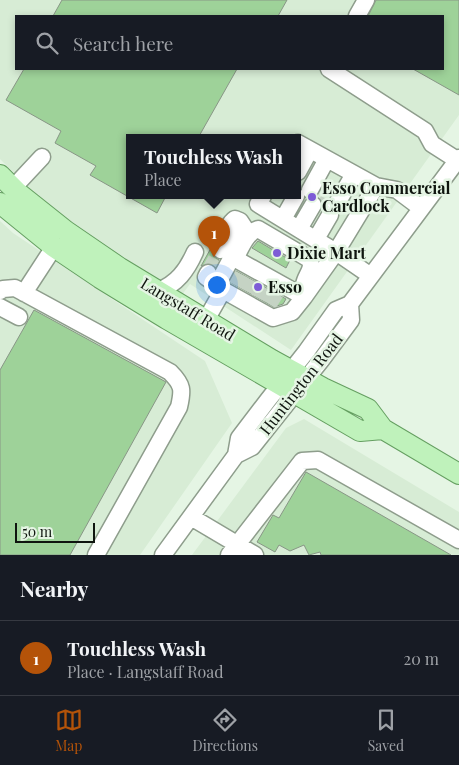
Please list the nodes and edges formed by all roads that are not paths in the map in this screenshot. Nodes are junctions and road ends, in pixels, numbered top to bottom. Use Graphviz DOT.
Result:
graph roads {
  1 [pos="366,0"];
  2 [pos="357,15"];
  3 [pos="331,70"];
  4 [pos="42,157"];
  5 [pos="327,159"];
  6 [pos="458,159"];
  7 [pos="376,186"];
  8 [pos="4,188"];
  9 [pos="314,198"];
  10 [pos="261,199"];
  11 [pos="285,199"];
  12 [pos="421,208"];
  13 [pos="295,227"];
  14 [pos="54,247"];
  15 [pos="195,252"];
  16 [pos="336,252"];
  17 [pos="371,276"];
  18 [pos="246,284"];
  19 [pos="0,291"];
  20 [pos="158,291"];
  21 [pos="24,293"];
  22 [pos="304,297"];
  23 [pos="0,307"];
  24 [pos="19,317"];
  25 [pos="206,320"];
  26 [pos="293,382"];
  27 [pos="459,474"];
  28 [pos="191,518"];
  29 [pos="459,540"];
  30 [pos="233,550"];
  31 [pos="96,555"];
  32 [pos="163,555"];
  33 [pos="255,555"];
  1 -- 2 [label="street"];
  3 -- 6 [label="street"];
  4 -- 8 [label="street"];
  5 -- 7 [label="street"];
  5 -- 9 [label="street"];
  5 -- 9 [label="street"];
  5 -- 9 [label="street"];
  6 -- 12 [label="street, Huntington Road"];
  7 -- 12 [label="street"];
  7 -- 16 [label="street"];
  8 -- 14 [label="main road, Langstaff Road"];
  8 -- 20 [label="main road, Langstaff Road"];
  9 -- 13 [label="street"];
  9 -- 13 [label="street"];
  10 -- 13 [label="street"];
  11 -- 13 [label="street"];
  12 -- 17 [label="street, Huntington Road"];
  13 -- 16 [label="street"];
  14 -- 21 [label="street"];
  14 -- 26 [label="main road, Langstaff Road"];
  15 -- 20 [label="street"];
  16 -- 17 [label="street"];
  16 -- 22 [label="street"];
  17 -- 26 [label="street, Huntington Road"];
  18 -- 22 [label="street"];
  18 -- 22 [label="street"];
  18 -- 22 [label="street"];
  18 -- 25 [label="street"];
  19 -- 21 [label="street"];
  20 -- 25 [label="main road, Langstaff Road"];
  21 -- 31 [label="street"];
  23 -- 24 [label="street"];
  25 -- 26 [label="main road, Langstaff Road"];
  26 -- 27 [label="main road, Langstaff Road"];
  26 -- 28 [label="street, Huntington Road"];
  28 -- 30 [label="street"];
  28 -- 32 [label="street, Huntington Road"];
  29 -- 30 [label="street"];
  30 -- 33 [label="street"];
}
